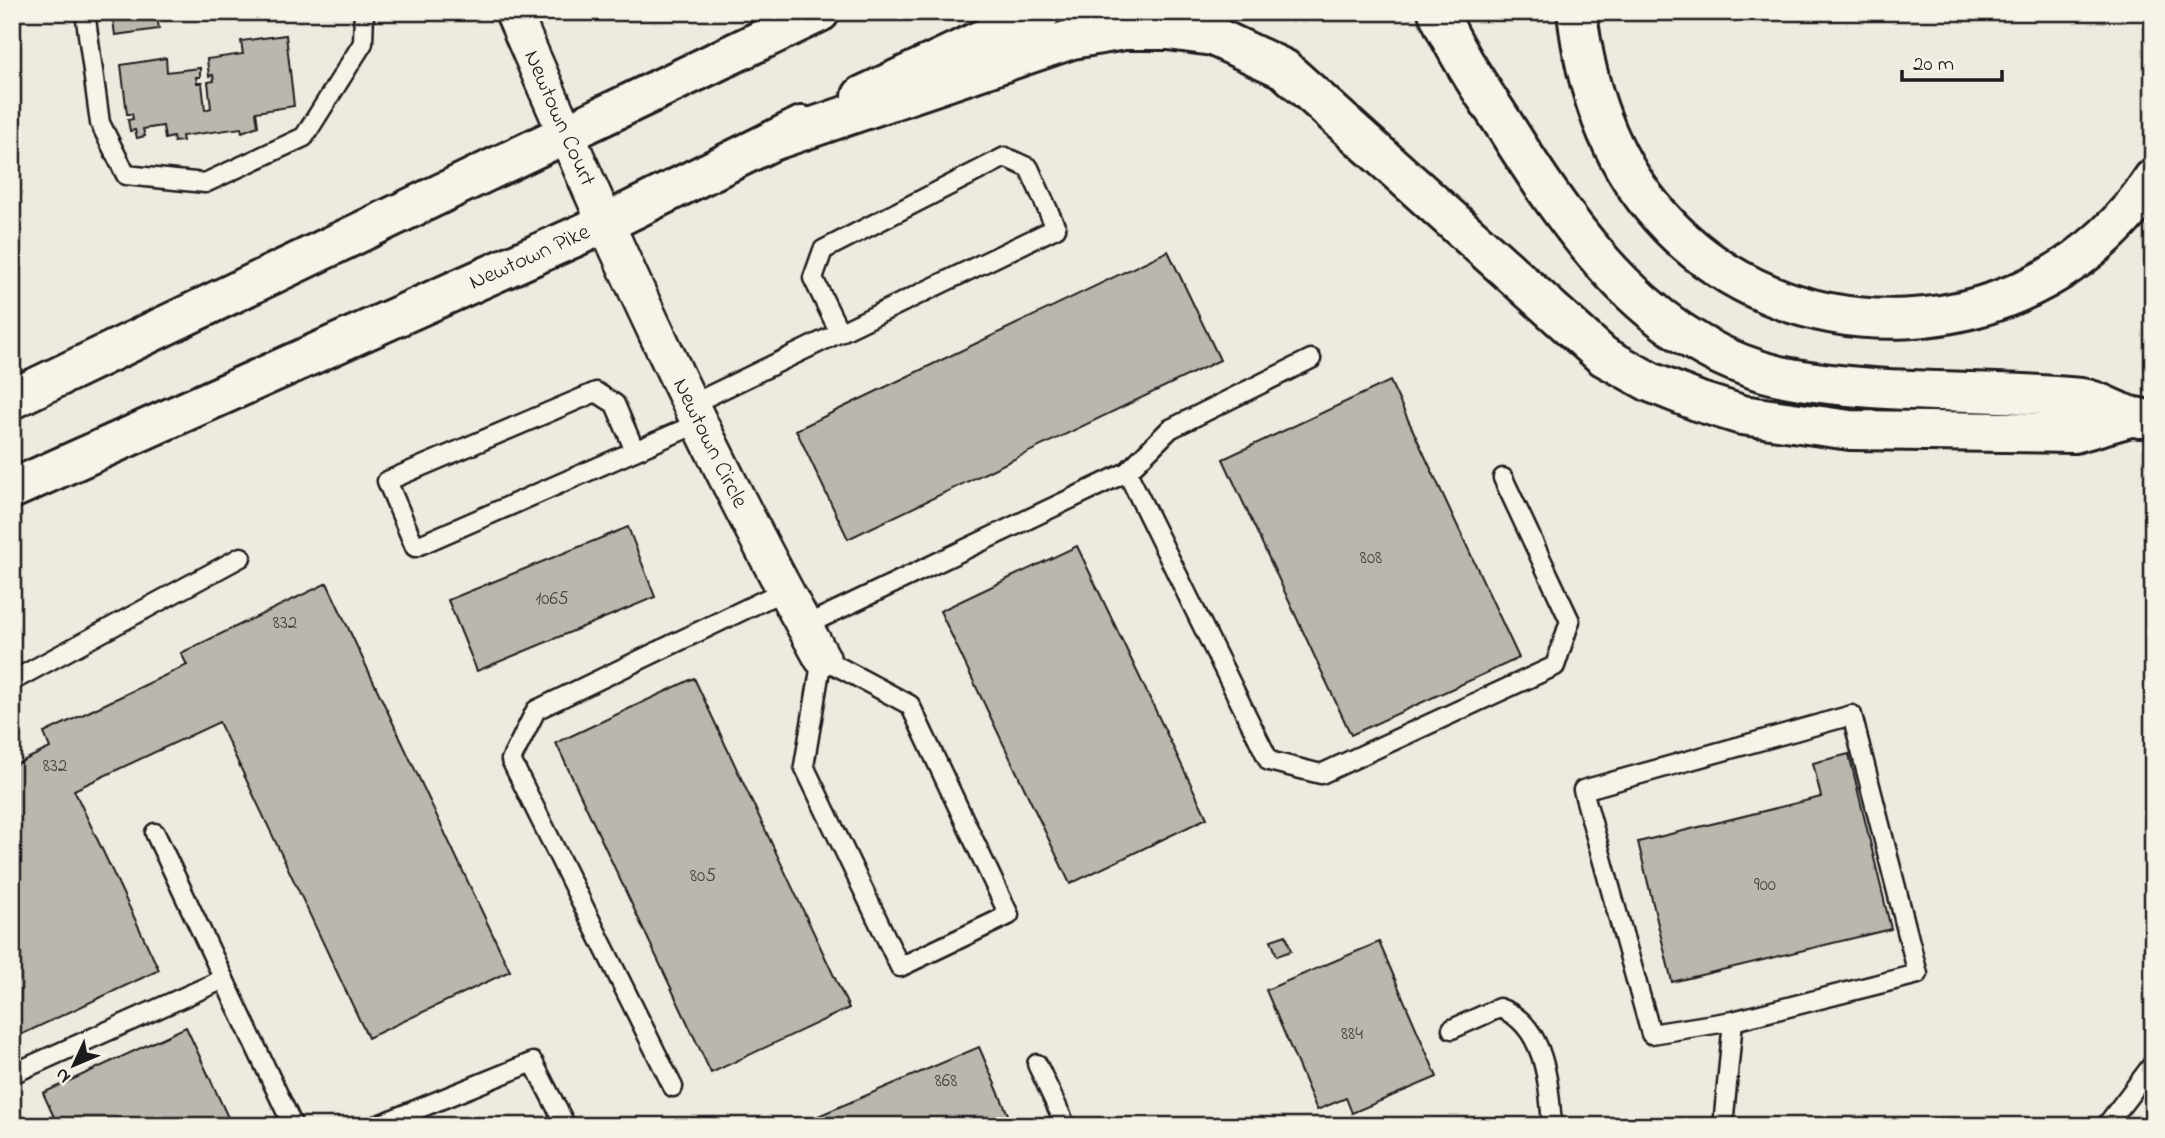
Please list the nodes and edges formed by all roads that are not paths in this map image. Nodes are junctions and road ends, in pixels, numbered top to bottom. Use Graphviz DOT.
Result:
graph roads {
  1 [pos="85,12"];
  2 [pos="364,12"];
  3 [pos="513,12"];
  4 [pos="820,12"];
  5 [pos="1041,12"];
  6 [pos="1438,12"];
  7 [pos="1577,12"];
  8 [pos="565,134"];
  9 [pos="772,141"];
  10 [pos="2153,179"];
  11 [pos="604,225"];
  12 [pos="840,332"];
  13 [pos="1311,359"];
  14 [pos="12,399"];
  15 [pos="697,413"];
  16 [pos="2141,418"];
  17 [pos="635,451"];
  18 [pos="1127,472"];
  19 [pos="1503,478"];
  20 [pos="12,489"];
  21 [pos="241,558"];
  22 [pos="785,590"];
  23 [pos="804,626"];
  24 [pos="822,658"];
  25 [pos="12,681"];
  26 [pos="155,833"];
  27 [pos="224,979"];
  28 [pos="1734,1021"];
  29 [pos="1452,1029"];
  30 [pos="1037,1064"];
  31 [pos="2153,1064"];
  32 [pos="12,1074"];
  33 [pos="673,1087"];
  34 [pos="292,1126"];
  35 [pos="376,1126"];
  36 [pos="566,1126"];
  37 [pos="1066,1126"];
  38 [pos="1552,1126"];
  39 [pos="1723,1126"];
  40 [pos="2106,1126"];
  1 -- 2 [label="lane"];
  3 -- 8 [label="street, Newtown Court"];
  4 -- 8 [label="highway"];
  5 -- 9 [label="highway, Newtown Pike"];
  6 -- 16 [label="highway"];
  7 -- 10 [label="highway"];
  8 -- 11 [label="street, Newtown Court"];
  8 -- 14 [label="highway"];
  9 -- 11 [label="highway, Newtown Pike"];
  9 -- 16 [label="highway"];
  11 -- 15 [label="street, Newtown Circle"];
  11 -- 20 [label="highway, Newtown Pike"];
  12 -- 12 [label="lane"];
  12 -- 15 [label="lane"];
  13 -- 18 [label="lane"];
  15 -- 17 [label="lane"];
  15 -- 22 [label="street, Newtown Circle"];
  17 -- 17 [label="lane"];
  18 -- 19 [label="lane"];
  18 -- 23 [label="lane"];
  21 -- 25 [label="lane"];
  22 -- 23 [label="street, Newtown Circle"];
  22 -- 33 [label="lane"];
  23 -- 24 [label="street, Newtown Circle"];
  24 -- 24 [label="lane"];
  26 -- 27 [label="lane"];
  27 -- 32 [label="lane"];
  27 -- 34 [label="lane"];
  28 -- 28 [label="lane"];
  28 -- 39 [label="lane"];
  29 -- 38 [label="lane"];
  30 -- 37 [label="lane"];
  31 -- 40 [label="lane"];
  35 -- 36 [label="lane"];
}
